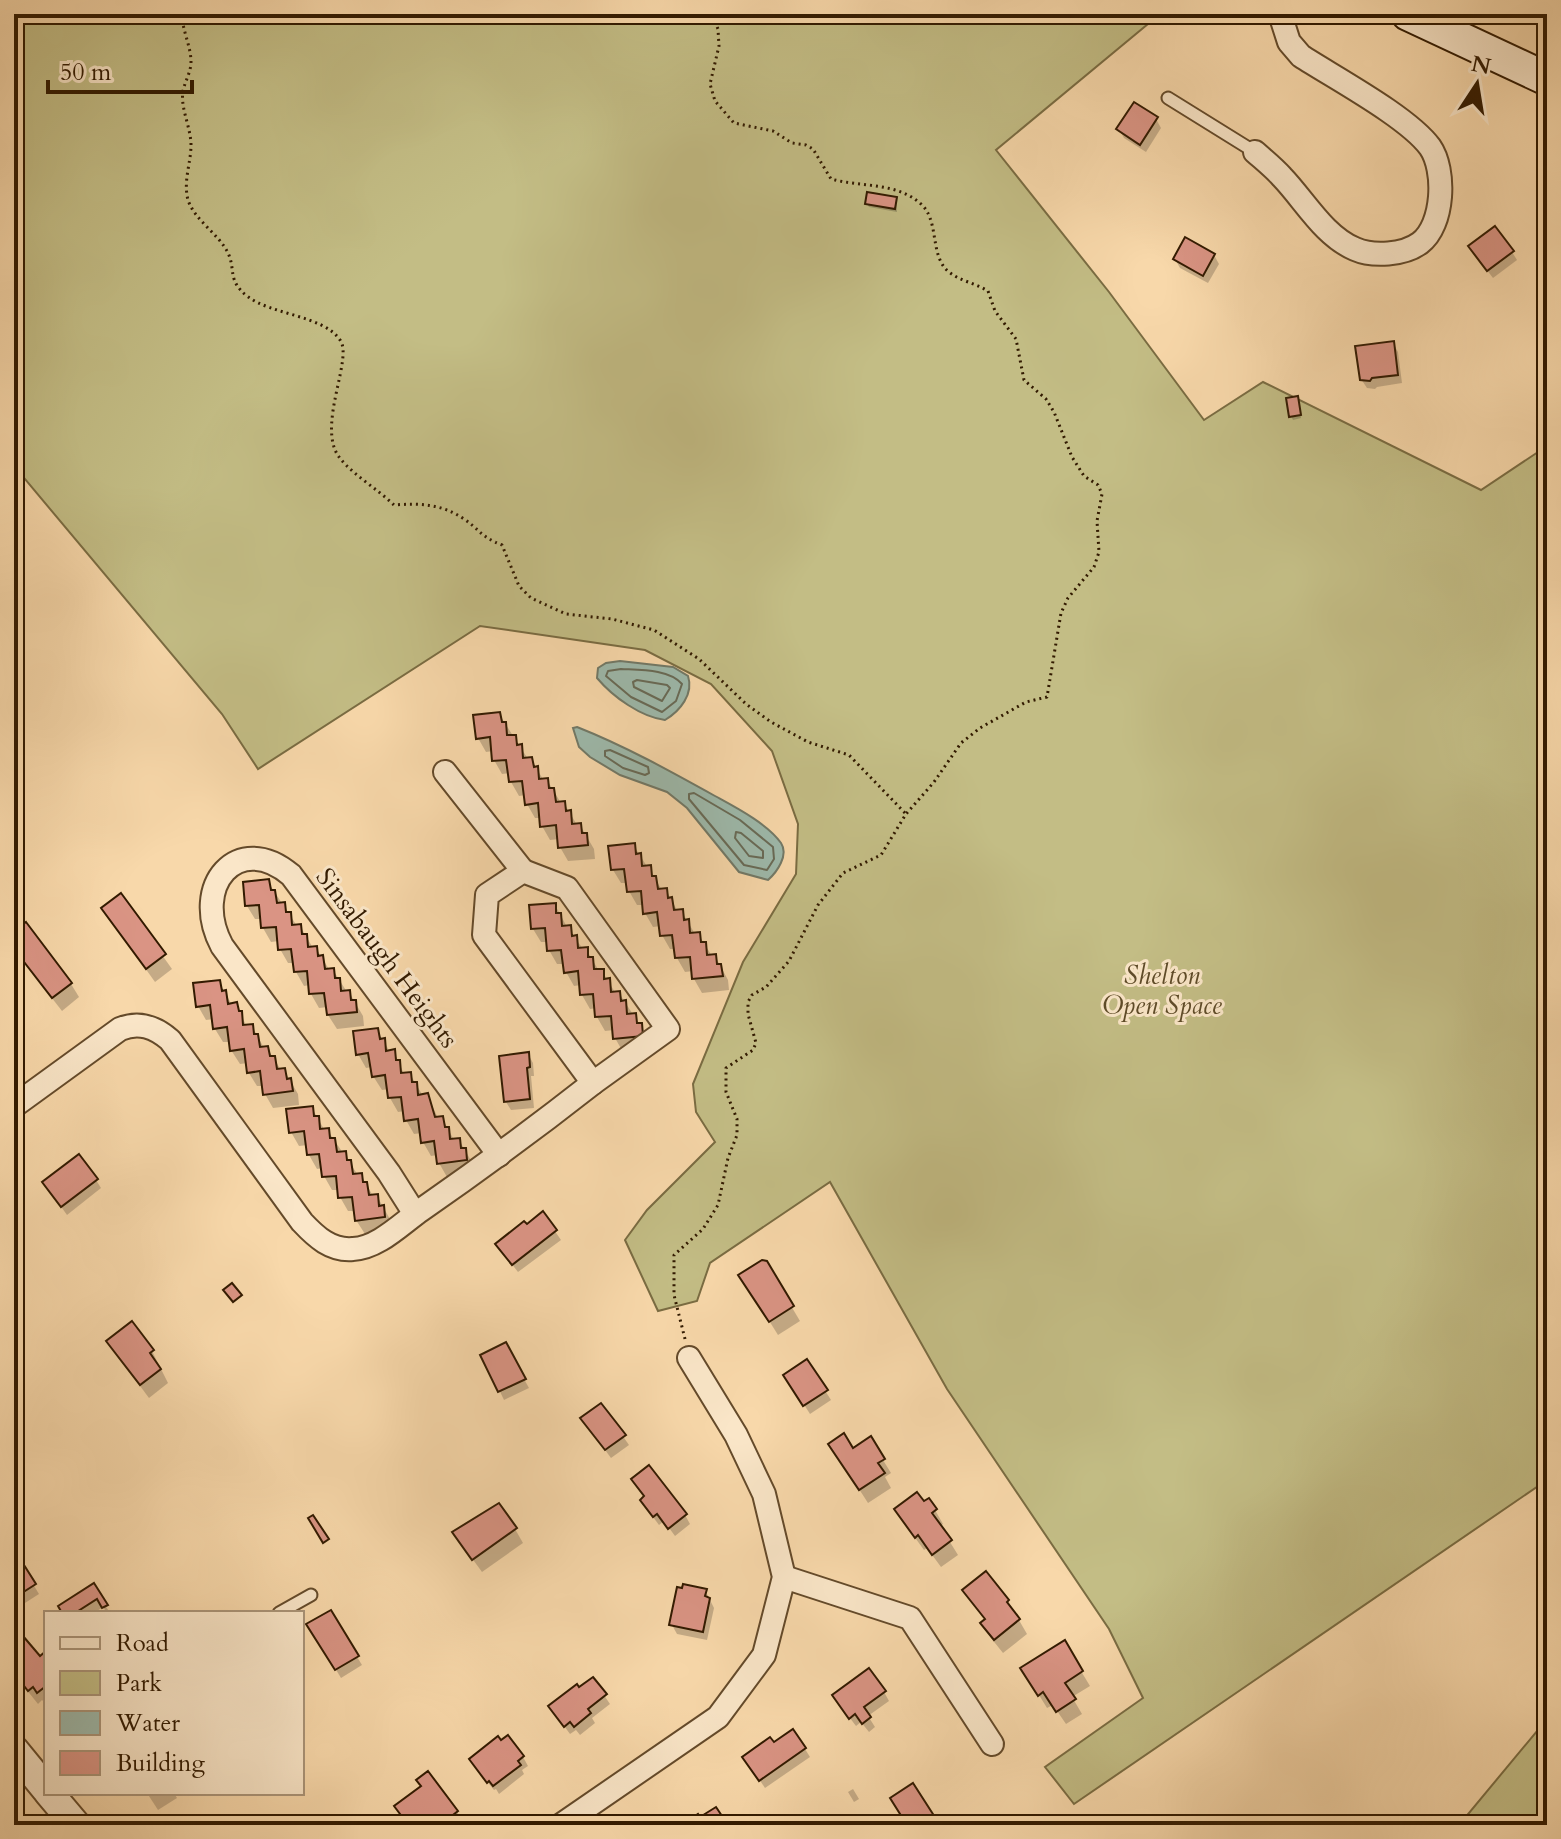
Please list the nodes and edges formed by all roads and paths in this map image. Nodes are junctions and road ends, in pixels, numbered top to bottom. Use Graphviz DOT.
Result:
graph roads {
  1 [pos="182,14"];
  2 [pos="712,14"];
  3 [pos="1280,14"];
  4 [pos="1408,14"];
  5 [pos="1547,79"];
  6 [pos="1168,98"];
  7 [pos="1255,152"];
  8 [pos="445,772"];
  9 [pos="906,814"];
  10 [pos="523,871"];
  11 [pos="593,1083"];
  12 [pos="14,1106"];
  13 [pos="499,1155"];
  14 [pos="415,1214"];
  15 [pos="689,1358"];
  16 [pos="784,1577"];
  17 [pos="311,1595"];
  18 [pos="283,1611"];
  19 [pos="992,1744"];
  20 [pos="14,1750"];
  21 [pos="44,1782"];
  22 [pos="54,1795"];
  23 [pos="76,1825"];
  24 [pos="561,1825"];
  1 -- 9 [label="path"];
  2 -- 9 [label="path"];
  3 -- 7 [label="street"];
  4 -- 5 [label="main road"];
  6 -- 7 [label="lane"];
  8 -- 10 [label="street"];
  9 -- 15 [label="path"];
  10 -- 11 [label="street"];
  10 -- 11 [label="street"];
  11 -- 13 [label="street"];
  12 -- 14 [label="street"];
  13 -- 14 [label="street"];
  13 -- 14 [label="street, Sinsabaugh Heights"];
  15 -- 16 [label="street"];
  16 -- 19 [label="street"];
  16 -- 24 [label="street"];
  17 -- 18 [label="lane"];
  20 -- 21 [label="street"];
  22 -- 23 [label="street"];
}
